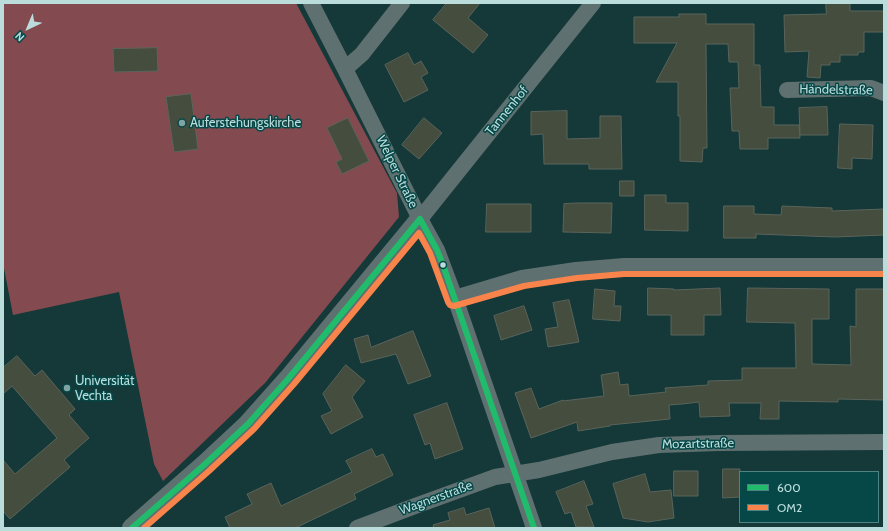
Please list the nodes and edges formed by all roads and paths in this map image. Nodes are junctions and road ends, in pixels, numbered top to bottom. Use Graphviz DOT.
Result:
graph roads {
  1 [pos="311,3"];
  2 [pos="402,3"];
  3 [pos="594,3"];
  4 [pos="346,69"];
  5 [pos="787,90"];
  6 [pos="884,93"];
  7 [pos="420,219"];
  8 [pos="884,266"];
  9 [pos="455,298"];
  10 [pos="884,442"];
  11 [pos="515,473"];
  12 [pos="132,528"];
  13 [pos="357,528"];
  14 [pos="534,528"];
  1 -- 4 [label="street, Welper Straße"];
  2 -- 4 [label="street"];
  3 -- 7 [label="street, Tannenhof"];
  4 -- 7 [label="street, Welper Straße"];
  5 -- 6 [label="street, Händelstraße"];
  7 -- 9 [label="street, Welper Straße"];
  7 -- 12 [label="street"];
  8 -- 9 [label="street"];
  9 -- 11 [label="street, Welper Straße"];
  10 -- 11 [label="street, Mozartstraße"];
  11 -- 13 [label="street, Wagnerstraße"];
  11 -- 14 [label="street, Welper Straße"];
}
